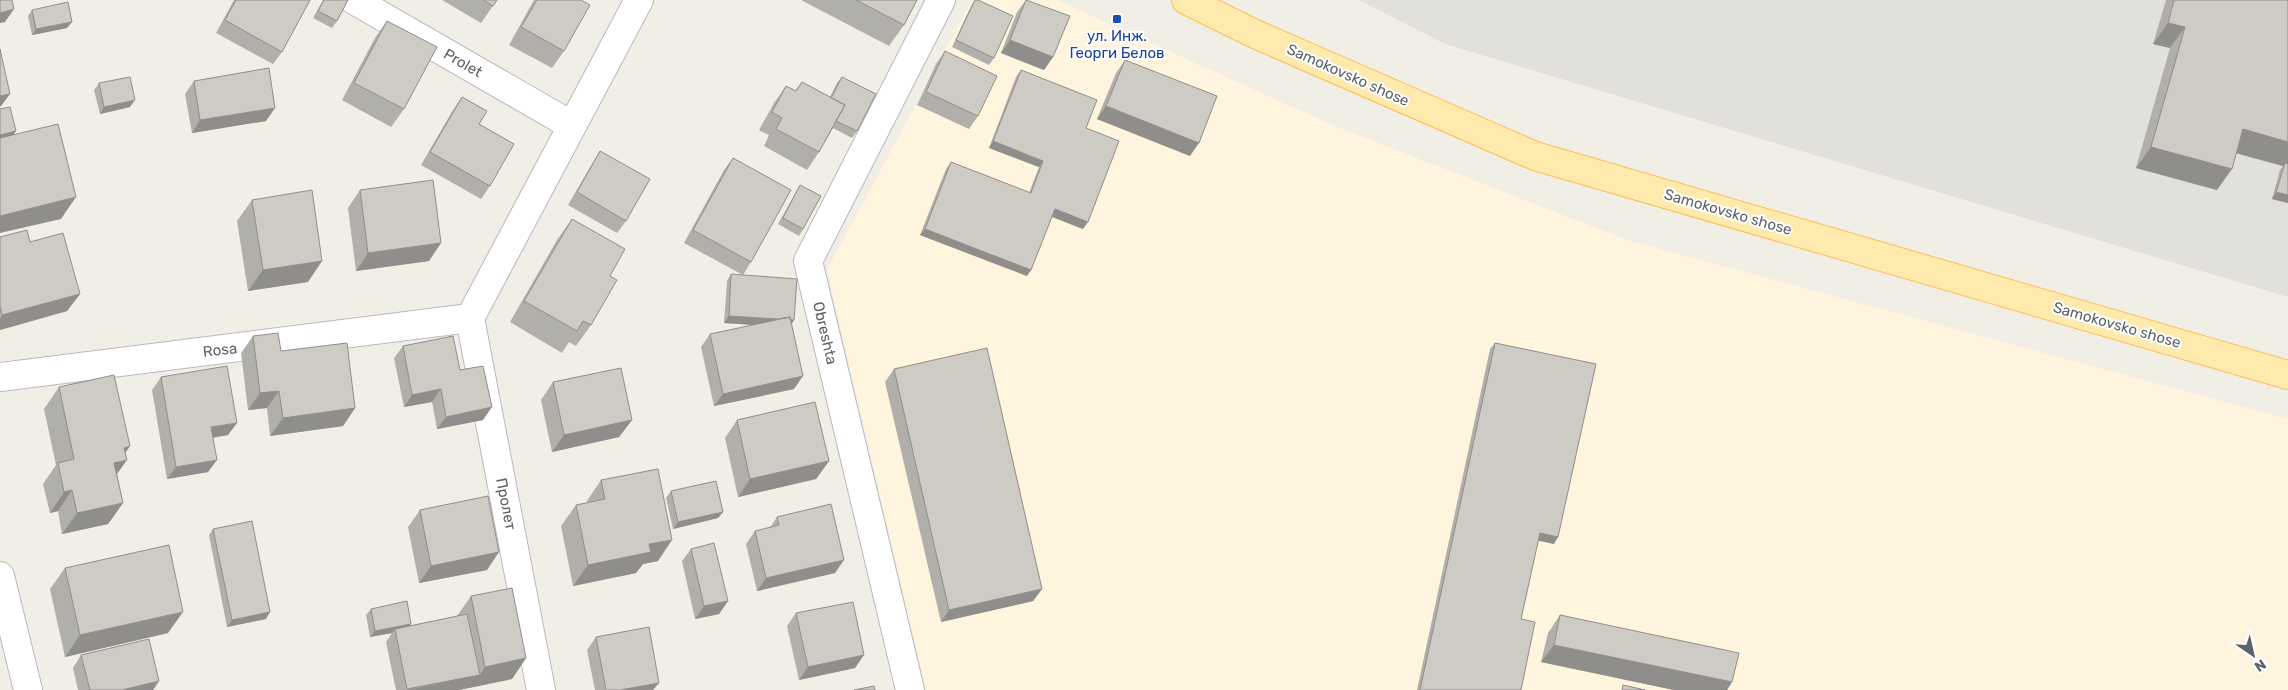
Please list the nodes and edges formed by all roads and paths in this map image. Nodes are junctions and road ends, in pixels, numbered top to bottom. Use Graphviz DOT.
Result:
graph roads {
  1 [pos="354,0"];
  2 [pos="639,0"];
  3 [pos="941,0"];
  4 [pos="1186,0"];
  5 [pos="571,126"];
  6 [pos="470,318"];
  7 [pos="2288,375"];
  8 [pos="0,378"];
  9 [pos="0,576"];
  10 [pos="28,690"];
  11 [pos="541,690"];
  12 [pos="910,690"];
  1 -- 5 [label="street, Prolet"];
  2 -- 5 [label="street"];
  3 -- 12 [label="street, Obreshta"];
  4 -- 7 [label="main road, Samokovsko shose"];
  5 -- 6 [label="street"];
  6 -- 8 [label="street, Rosa"];
  6 -- 11 [label="street, Пролет"];
  9 -- 10 [label="street"];
}
